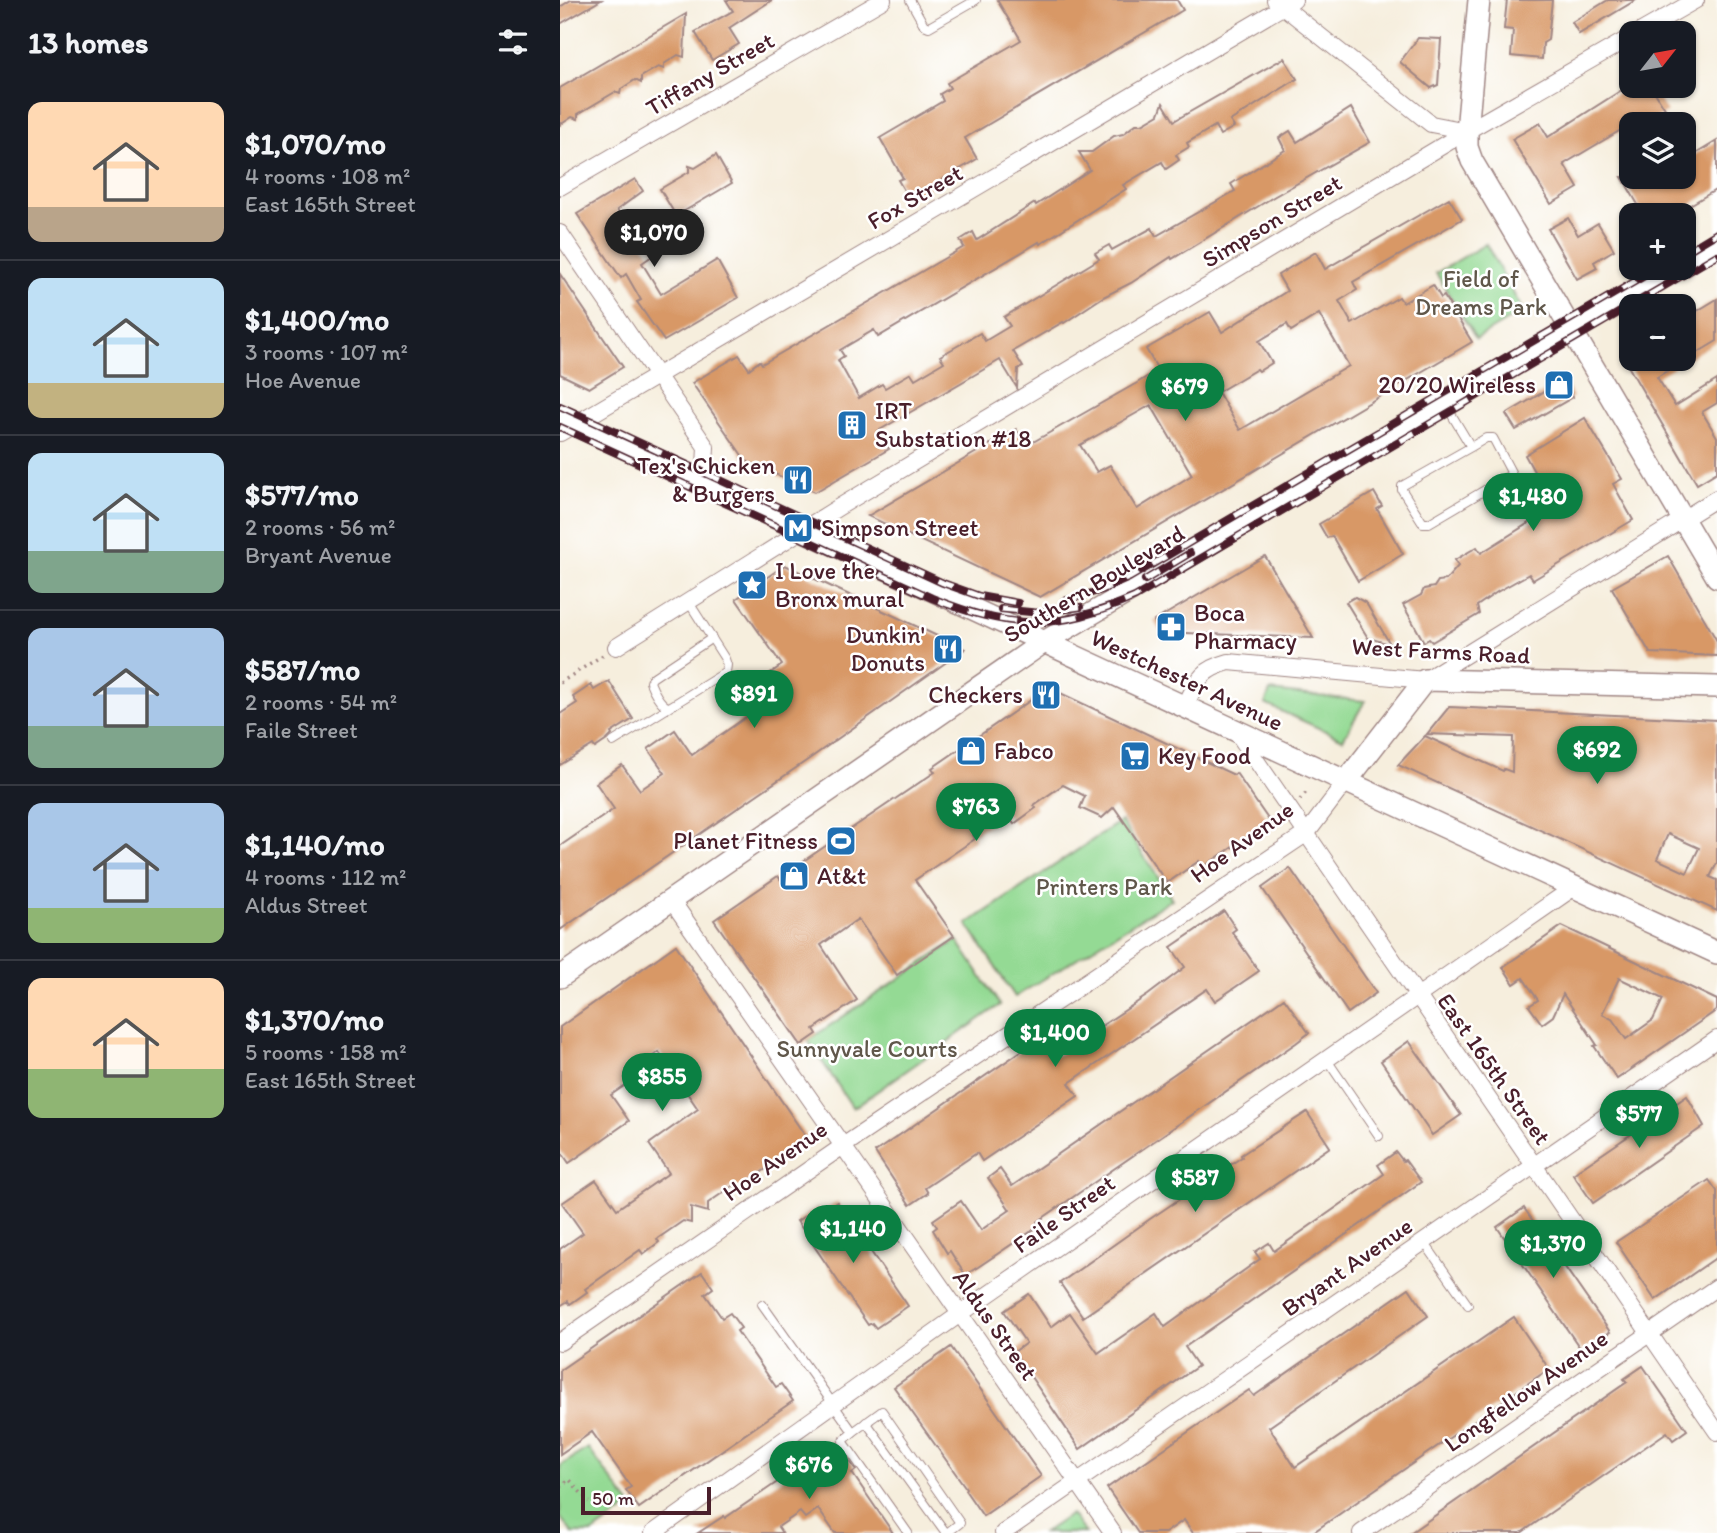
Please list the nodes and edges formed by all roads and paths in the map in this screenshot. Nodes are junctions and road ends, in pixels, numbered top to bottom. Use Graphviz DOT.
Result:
graph roads {
  1 [pos="883,0"];
  2 [pos="910,0"];
  3 [pos="976,0"];
  4 [pos="1479,0"];
  5 [pos="1696,0"];
  6 [pos="1284,2"];
  7 [pos="1659,21"];
  8 [pos="1619,44"];
  9 [pos="1467,131"];
  10 [pos="560,187"];
  11 [pos="560,233"];
  12 [pos="1717,244"];
  13 [pos="1696,257"];
  14 [pos="1655,280"];
  15 [pos="1570,330"];
  16 [pos="658,374"];
  17 [pos="1445,404"];
  18 [pos="565,425"];
  19 [pos="1471,446"];
  20 [pos="704,486"];
  21 [pos="1717,498"];
  22 [pos="1682,519"];
  23 [pos="803,529"];
  24 [pos="1717,577"];
  25 [pos="688,601"];
  26 [pos="712,638"];
  27 [pos="1044,642"];
  28 [pos="616,647"];
  29 [pos="1425,680"];
  30 [pos="560,683"];
  31 [pos="1717,687"];
  32 [pos="1185,706"];
  33 [pos="668,707"];
  34 [pos="1236,731"];
  35 [pos="613,742"];
  36 [pos="1345,783"];
  37 [pos="1307,790"];
  38 [pos="1310,799"];
  39 [pos="1307,833"];
  40 [pos="1573,888"];
  41 [pos="672,901"];
  42 [pos="1717,953"];
  43 [pos="560,977"];
  44 [pos="1417,997"];
  45 [pos="1717,1039"];
  46 [pos="1327,1060"];
  47 [pos="1379,1136"];
  48 [pos="843,1146"];
  49 [pos="1534,1166"];
  50 [pos="1424,1242"];
  51 [pos="1717,1287"];
  52 [pos="762,1304"];
  53 [pos="1468,1305"];
  54 [pos="960,1314"];
  55 [pos="1649,1334"];
  56 [pos="560,1342"];
  57 [pos="834,1404"];
  58 [pos="866,1422"];
  59 [pos="853,1432"];
  60 [pos="1717,1432"];
  61 [pos="1077,1482"];
  62 [pos="560,1487"];
  63 [pos="589,1502"];
  64 [pos="653,1533"];
  65 [pos="908,1533"];
  66 [pos="946,1533"];
  67 [pos="1003,1533"];
  68 [pos="1113,1533"];
  69 [pos="1361,1533"];
  1 -- 10 [label="street, Tiffany Street"];
  2 -- 3 [label="lane"];
  4 -- 9 [label="main road"];
  5 -- 7 [label="street"];
  6 -- 9 [label="street"];
  6 -- 16 [label="street, Fox Street"];
  8 -- 9 [label="street, Simpson Street"];
  9 -- 15 [label="main road"];
  9 -- 23 [label="street, Simpson Street"];
  11 -- 16 [label="street"];
  12 -- 13 [label="main road"];
  14 -- 15 [label="main road, Southern Boulevard"];
  15 -- 17 [label="main road, Southern Boulevard"];
  15 -- 22 [label="main road"];
  16 -- 18 [label="street, Fox Street"];
  16 -- 20 [label="street"];
  17 -- 19 [label="lane"];
  17 -- 27 [label="main road, Southern Boulevard"];
  18 -- 20 [label="main road, Westchester Avenue"];
  19 -- 19 [label="lane"];
  20 -- 23 [label="main road, Westchester Avenue"];
  21 -- 22 [label="street, Hoe Avenue"];
  22 -- 24 [label="main road"];
  22 -- 29 [label="street, Hoe Avenue"];
  23 -- 25 [label="street, Simpson Street"];
  23 -- 27 [label="main road, Westchester Avenue"];
  25 -- 26 [label="lane"];
  25 -- 28 [label="street, Simpson Street"];
  26 -- 33 [label="lane"];
  26 -- 33 [label="lane"];
  27 -- 32 [label="main road, Westchester Avenue"];
  27 -- 41 [label="main road, Southern Boulevard"];
  28 -- 30 [label="path"];
  29 -- 31 [label="main road, West Farms Road"];
  29 -- 32 [label="street, West Farms Road"];
  29 -- 36 [label="main road, Hoe Avenue"];
  32 -- 34 [label="main road, Westchester Avenue"];
  33 -- 35 [label="lane"];
  34 -- 36 [label="main road, Westchester Avenue"];
  34 -- 39 [label="street, East 165th Street"];
  36 -- 39 [label="street, Hoe Avenue"];
  36 -- 40 [label="main road, Westchester Avenue"];
  37 -- 38 [label="path"];
  39 -- 44 [label="street, East 165th Street"];
  39 -- 48 [label="street, Hoe Avenue"];
  40 -- 42 [label="main road, Westchester Avenue"];
  40 -- 44 [label="street, Faile Street"];
  41 -- 43 [label="main road, Southern Boulevard"];
  41 -- 48 [label="street, Aldus Street"];
  44 -- 46 [label="street, Faile Street"];
  44 -- 49 [label="street, East 165th Street"];
  45 -- 49 [label="street, Bryant Avenue"];
  46 -- 47 [label="lane"];
  46 -- 54 [label="street, Faile Street"];
  48 -- 54 [label="street, Aldus Street"];
  48 -- 56 [label="street, Hoe Avenue"];
  49 -- 50 [label="street, Bryant Avenue"];
  49 -- 55 [label="street, East 165th Street"];
  50 -- 53 [label="lane"];
  50 -- 61 [label="street, Bryant Avenue"];
  51 -- 55 [label="street, Longfellow Avenue"];
  52 -- 57 [label="lane"];
  54 -- 57 [label="street, Faile Street"];
  54 -- 61 [label="street, Aldus Street"];
  55 -- 60 [label="street, East 165th Street"];
  55 -- 69 [label="street, Longfellow Avenue"];
  57 -- 59 [label="lane"];
  57 -- 64 [label="street, Faile Street"];
  58 -- 59 [label="lane"];
  58 -- 66 [label="lane"];
  58 -- 66 [label="lane"];
  59 -- 65 [label="lane"];
  61 -- 67 [label="street, Bryant Avenue"];
  61 -- 68 [label="street, Aldus Street"];
  62 -- 63 [label="path"];
}
